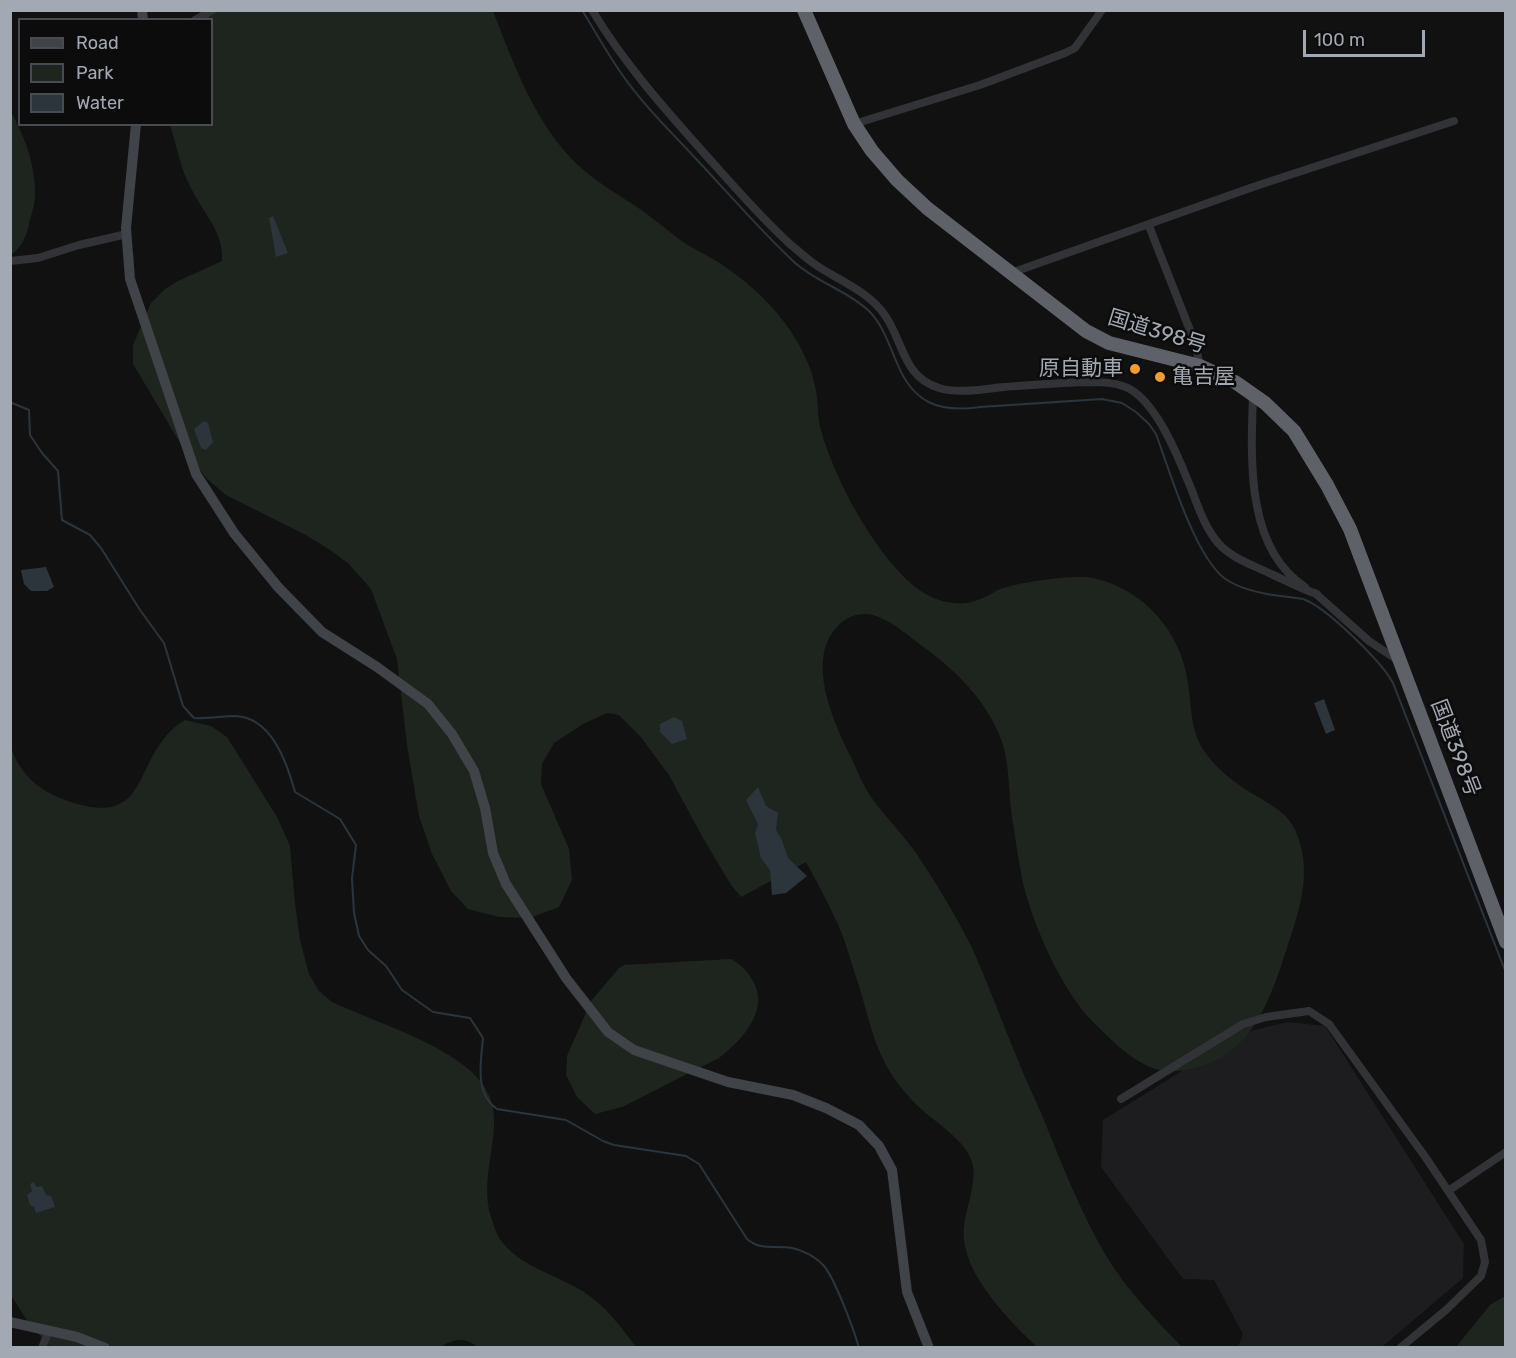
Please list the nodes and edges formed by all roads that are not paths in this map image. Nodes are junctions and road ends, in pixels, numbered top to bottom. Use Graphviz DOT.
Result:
graph roads {
  1 [pos="213,10"];
  2 [pos="592,10"];
  3 [pos="804,10"];
  4 [pos="1102,10"];
  5 [pos="199,18"];
  6 [pos="1454,121"];
  7 [pos="854,124"];
  8 [pos="135,126"];
  9 [pos="1149,226"];
  10 [pos="127,234"];
  11 [pos="10,261"];
  12 [pos="1011,273"];
  13 [pos="1200,366"];
  14 [pos="1253,395"];
  15 [pos="1317,594"];
  16 [pos="1400,661"];
  17 [pos="1500,913"];
  18 [pos="1506,942"];
  19 [pos="1121,1099"];
  20 [pos="1506,1152"];
  21 [pos="1448,1191"];
  22 [pos="10,1322"];
  23 [pos="49,1330"];
  24 [pos="42,1347"];
  25 [pos="105,1347"];
  26 [pos="929,1347"];
  27 [pos="1400,1347"];
  1 -- 5 [label="street"];
  2 -- 15 [label="street"];
  3 -- 7 [label="highway, 国道398号"];
  4 -- 7 [label="street"];
  6 -- 9 [label="street"];
  7 -- 12 [label="highway, 国道398号"];
  8 -- 10 [label="street"];
  9 -- 12 [label="street"];
  9 -- 13 [label="street"];
  10 -- 11 [label="street"];
  10 -- 26 [label="street"];
  12 -- 13 [label="highway, 国道398号"];
  13 -- 14 [label="highway, 国道398号"];
  14 -- 15 [label="street"];
  14 -- 16 [label="highway, 国道398号"];
  15 -- 16 [label="street"];
  16 -- 17 [label="highway, 国道398号"];
  17 -- 18 [label="highway, 国道398号"];
  19 -- 21 [label="street"];
  20 -- 21 [label="street"];
  21 -- 27 [label="street"];
  22 -- 23 [label="street"];
  23 -- 24 [label="street"];
  23 -- 25 [label="street"];
}
